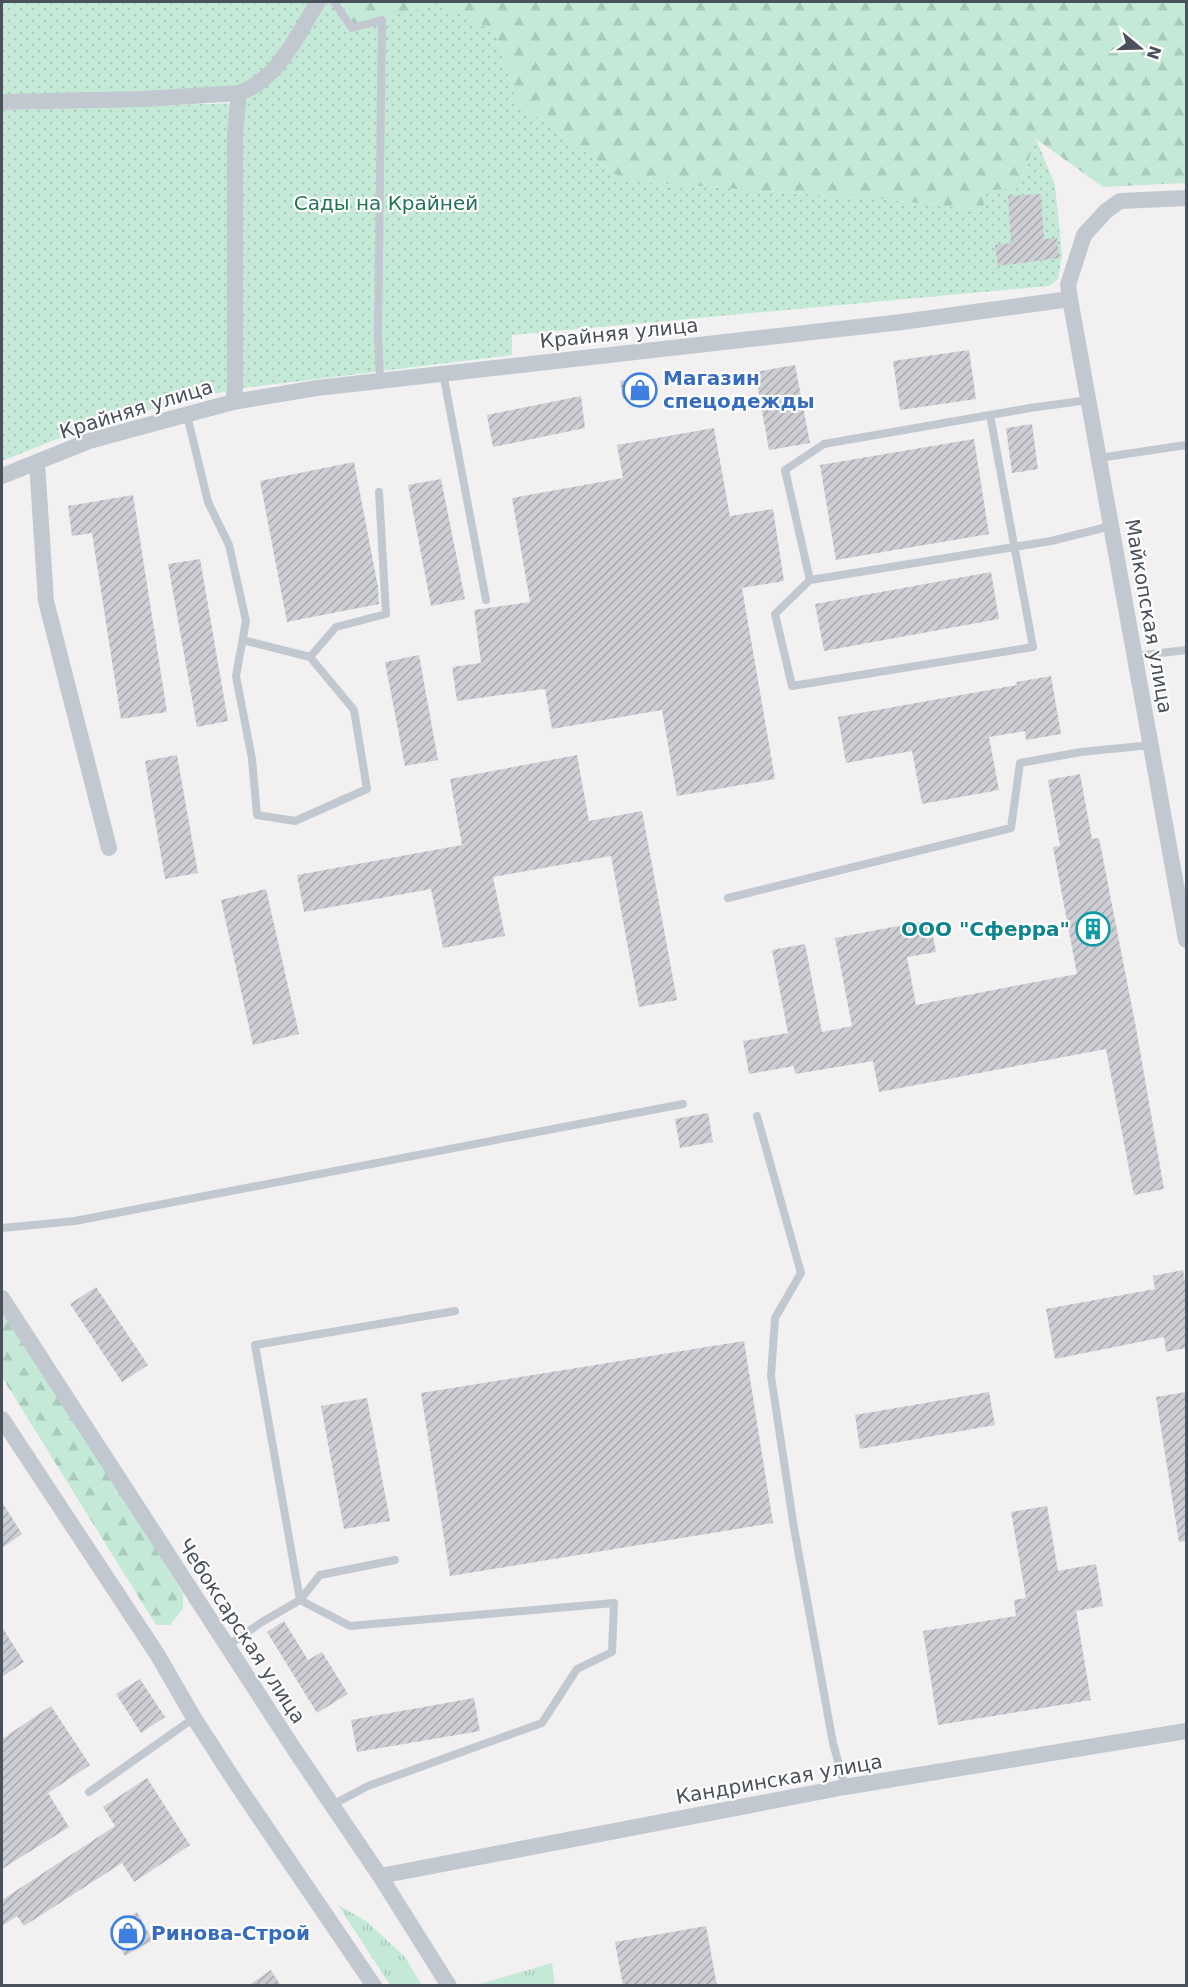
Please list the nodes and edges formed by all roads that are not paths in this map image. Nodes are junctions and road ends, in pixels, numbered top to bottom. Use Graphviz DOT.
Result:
graph roads {
  1 [pos="318,2"];
  2 [pos="334,2"];
  3 [pos="239,93"];
  4 [pos="2,102"];
  5 [pos="1186,198"];
  6 [pos="1070,299"];
  7 [pos="443,373"];
  8 [pos="380,380"];
  9 [pos="1089,400"];
  10 [pos="233,402"];
  11 [pos="187,415"];
  12 [pos="990,415"];
  13 [pos="1186,445"];
  14 [pos="1099,458"];
  15 [pos="37,463"];
  16 [pos="2,477"];
  17 [pos="379,492"];
  18 [pos="1111,526"];
  19 [pos="1014,548"];
  20 [pos="810,580"];
  21 [pos="486,600"];
  22 [pos="243,640"];
  23 [pos="1186,650"];
  24 [pos="1135,656"];
  25 [pos="310,657"];
  26 [pos="1151,745"];
  27 [pos="109,848"];
  28 [pos="728,898"];
  29 [pos="1186,940"];
  30 [pos="683,1104"];
  31 [pos="757,1116"];
  32 [pos="2,1228"];
  33 [pos="2,1299"];
  34 [pos="454,1311"];
  35 [pos="2,1419"];
  36 [pos="395,1560"];
  37 [pos="300,1600"];
  38 [pos="227,1646"];
  39 [pos="194,1718"];
  40 [pos="1186,1731"];
  41 [pos="845,1787"];
  42 [pos="89,1792"];
  43 [pos="332,1805"];
  44 [pos="380,1876"];
  45 [pos="374,1986"];
  46 [pos="449,1986"];
  1 -- 3 [label="street"];
  2 -- 8 [label="lane"];
  3 -- 4 [label="street"];
  3 -- 10 [label="street"];
  5 -- 6 [label="street"];
  6 -- 7 [label="street, Крайняя улица"];
  6 -- 9 [label="street, Майкопская улица"];
  7 -- 8 [label="street, Крайняя улица"];
  7 -- 21 [label="lane"];
  8 -- 10 [label="street, Крайняя улица"];
  9 -- 12 [label="lane"];
  9 -- 14 [label="street, Майкопская улица"];
  10 -- 11 [label="street, Крайняя улица"];
  11 -- 15 [label="street, Крайняя улица"];
  11 -- 22 [label="lane"];
  12 -- 19 [label="lane"];
  12 -- 20 [label="lane"];
  13 -- 14 [label="lane"];
  14 -- 18 [label="street, Майкопская улица"];
  15 -- 16 [label="street, Крайняя улица"];
  15 -- 27 [label="street"];
  17 -- 25 [label="lane"];
  18 -- 19 [label="lane"];
  18 -- 24 [label="street, Майкопская улица"];
  19 -- 20 [label="lane"];
  19 -- 20 [label="lane"];
  22 -- 25 [label="lane"];
  22 -- 25 [label="lane"];
  23 -- 24 [label="lane"];
  24 -- 26 [label="street, Майкопская улица"];
  26 -- 28 [label="lane"];
  26 -- 29 [label="street, Майкопская улица"];
  30 -- 32 [label="lane"];
  31 -- 41 [label="lane"];
  33 -- 38 [label="street, Чебоксарская улица"];
  34 -- 37 [label="lane"];
  35 -- 39 [label="street"];
  36 -- 37 [label="lane"];
  37 -- 38 [label="lane"];
  37 -- 43 [label="lane"];
  38 -- 43 [label="street, Чебоксарская улица"];
  39 -- 42 [label="lane"];
  39 -- 45 [label="street"];
  40 -- 41 [label="street, Кандринская улица"];
  41 -- 44 [label="street, Кандринская улица"];
  43 -- 44 [label="street, Чебоксарская улица"];
  44 -- 46 [label="street, Чебоксарская улица"];
}
